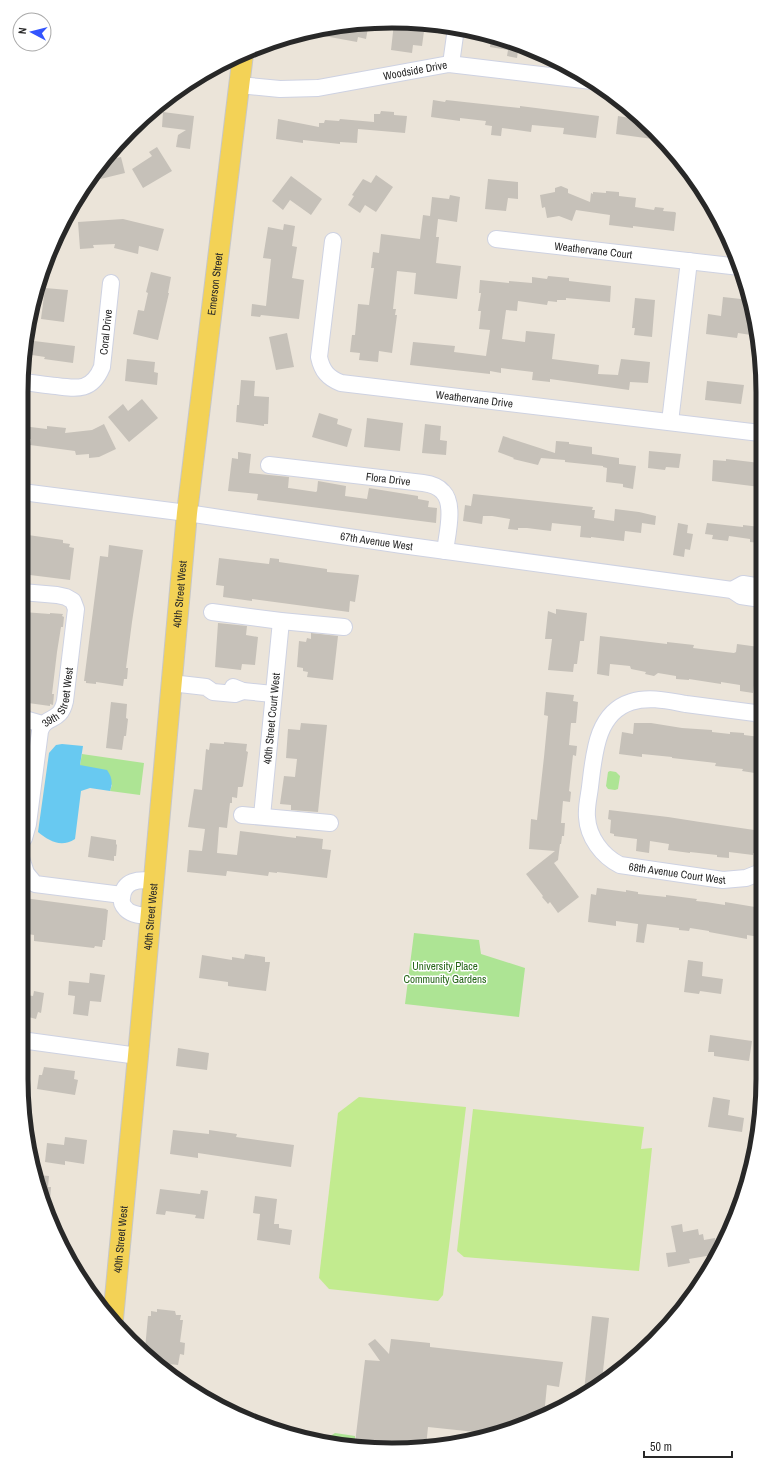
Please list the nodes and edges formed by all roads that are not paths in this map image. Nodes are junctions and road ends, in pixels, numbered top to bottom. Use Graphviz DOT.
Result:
graph roads {
  1 [pos="455,34"];
  2 [pos="242,61"];
  3 [pos="451,64"];
  4 [pos="578,79"];
  5 [pos="239,85"];
  6 [pos="496,239"];
  7 [pos="333,241"];
  8 [pos="689,261"];
  9 [pos="733,266"];
  10 [pos="111,283"];
  11 [pos="28,383"];
  12 [pos="670,422"];
  13 [pos="756,433"];
  14 [pos="269,466"];
  15 [pos="28,493"];
  16 [pos="187,514"];
  17 [pos="445,551"];
  18 [pos="756,586"];
  19 [pos="732,590"];
  20 [pos="28,593"];
  21 [pos="756,598"];
  22 [pos="212,612"];
  23 [pos="281,621"];
  24 [pos="344,626"];
  25 [pos="171,683"];
  26 [pos="273,694"];
  27 [pos="756,714"];
  28 [pos="28,720"];
  29 [pos="42,724"];
  30 [pos="242,815"];
  31 [pos="262,816"];
  32 [pos="28,824"];
  33 [pos="330,824"];
  34 [pos="756,874"];
  35 [pos="28,875"];
  36 [pos="153,881"];
  37 [pos="122,895"];
  38 [pos="150,916"];
  39 [pos="28,1041"];
  40 [pos="138,1056"];
  41 [pos="114,1314"];
  1 -- 3 [label="street"];
  2 -- 5 [label="main road, Emerson Street"];
  3 -- 4 [label="street, Woodside Drive"];
  3 -- 5 [label="street, Woodside Drive"];
  5 -- 16 [label="main road, Emerson Street"];
  6 -- 8 [label="street, Weathervane Court"];
  7 -- 12 [label="street, Weathervane Drive"];
  8 -- 9 [label="street, Weathervane Court"];
  8 -- 12 [label="street"];
  10 -- 11 [label="street, Coral Drive"];
  12 -- 13 [label="street, Weathervane Drive"];
  14 -- 17 [label="street, Flora Drive"];
  15 -- 16 [label="street, 67th Avenue West"];
  16 -- 17 [label="street, 67th Avenue West"];
  16 -- 25 [label="main road, 40th Street West"];
  17 -- 19 [label="street, 67th Avenue West"];
  18 -- 19 [label="street, 67th Avenue West"];
  19 -- 21 [label="street, 67th Avenue West"];
  20 -- 29 [label="street, 39th Street West"];
  22 -- 23 [label="street"];
  23 -- 24 [label="street"];
  23 -- 26 [label="street, 40th Street Court West"];
  25 -- 26 [label="street"];
  25 -- 36 [label="main road, 40th Street West"];
  26 -- 31 [label="street, 40th Street Court West"];
  27 -- 34 [label="street, 68th Avenue Court West"];
  28 -- 29 [label="street"];
  29 -- 32 [label="street, 39th Street West"];
  30 -- 31 [label="street"];
  31 -- 33 [label="street"];
  35 -- 37 [label="street"];
  36 -- 37 [label="street"];
  36 -- 38 [label="main road, 40th Street West"];
  37 -- 38 [label="street"];
  38 -- 40 [label="main road, 40th Street West"];
  39 -- 40 [label="street"];
  40 -- 41 [label="main road, 40th Street West"];
}
